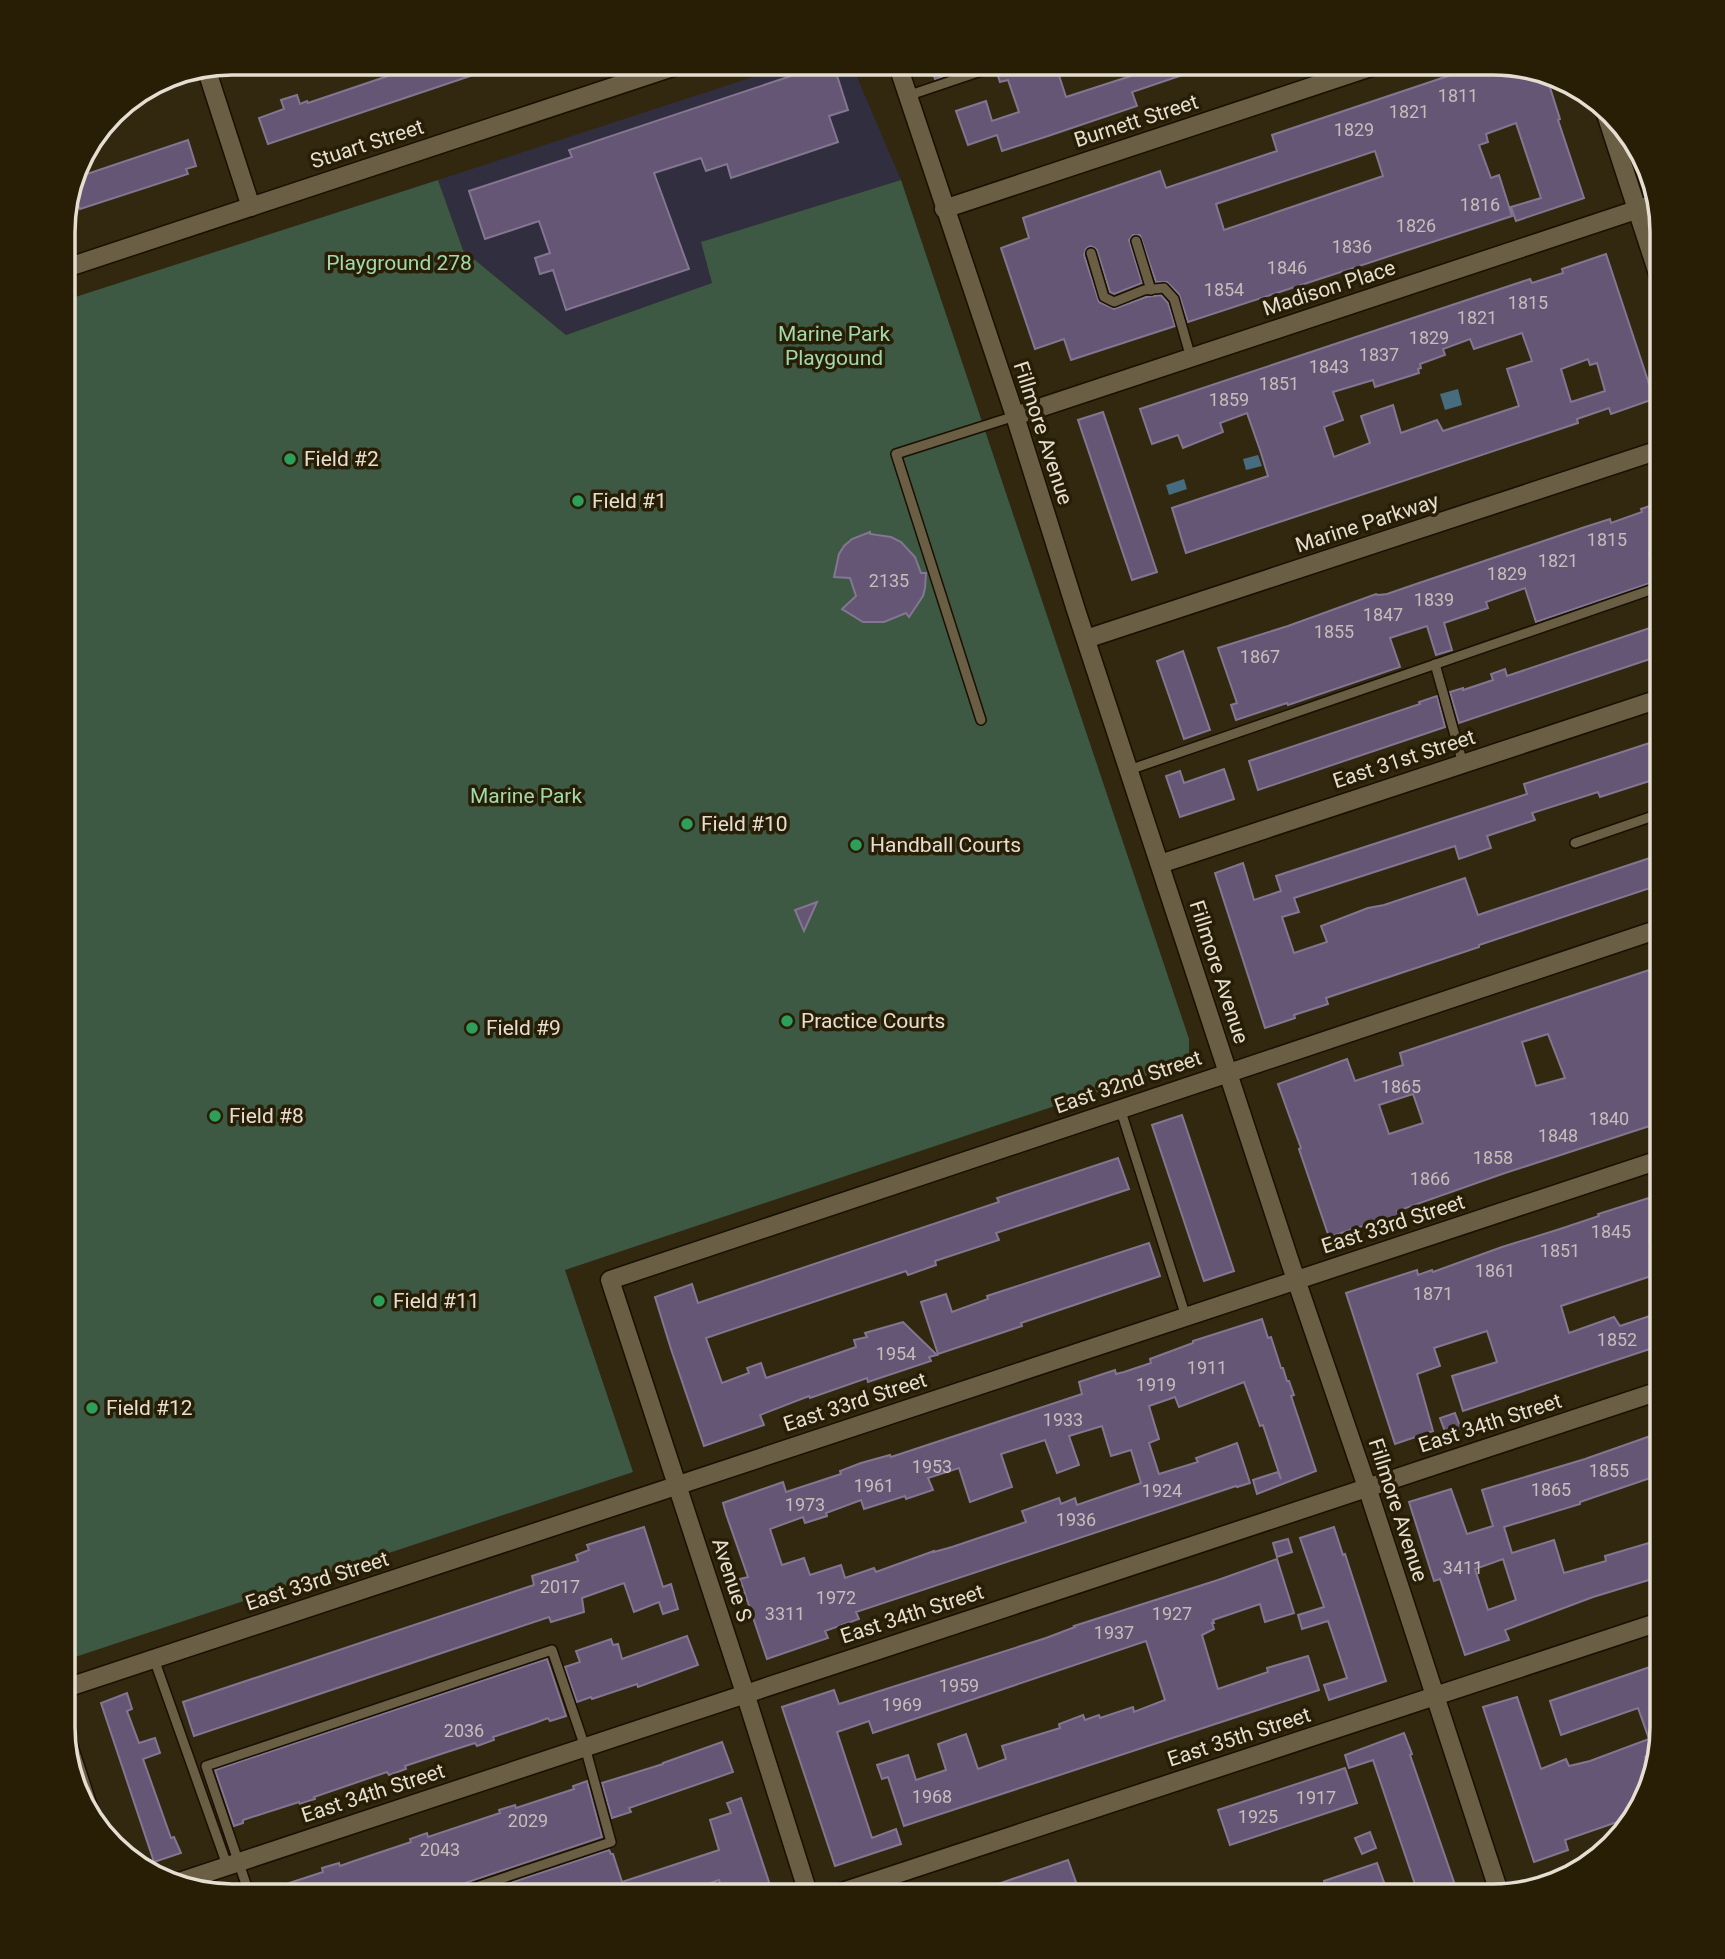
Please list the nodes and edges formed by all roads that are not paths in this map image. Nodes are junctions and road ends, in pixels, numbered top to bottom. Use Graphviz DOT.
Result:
graph roads {
  1 [pos="646,76"];
  2 [pos="901,76"];
  3 [pos="966,76"];
  4 [pos="1344,76"];
  5 [pos="209,77"];
  6 [pos="907,96"];
  7 [pos="1611,129"];
  8 [pos="251,207"];
  9 [pos="1647,207"];
  10 [pos="944,209"];
  11 [pos="1638,210"];
  12 [pos="1136,241"];
  13 [pos="1650,248"];
  14 [pos="1091,253"];
  15 [pos="76,265"];
  16 [pos="1151,290"];
  17 [pos="1191,358"];
  18 [pos="1015,416"];
  19 [pos="1650,453"];
  20 [pos="1650,590"];
  21 [pos="1086,639"];
  22 [pos="1434,664"];
  23 [pos="1650,702"];
  24 [pos="981,720"];
  25 [pos="1463,764"];
  26 [pos="1129,770"];
  27 [pos="1650,817"];
  28 [pos="1575,843"];
  29 [pos="1160,864"];
  30 [pos="1650,932"];
  31 [pos="1228,1072"];
  32 [pos="1120,1108"];
  33 [pos="1650,1162"];
  34 [pos="610,1280"];
  35 [pos="1296,1280"];
  36 [pos="1186,1317"];
  37 [pos="1650,1394"];
  38 [pos="676,1486"];
  39 [pos="1367,1488"];
  40 [pos="1650,1625"];
  41 [pos="154,1659"];
  42 [pos="75,1685"];
  43 [pos="745,1693"];
  44 [pos="1434,1696"];
  45 [pos="585,1747"];
  46 [pos="233,1863"];
  47 [pos="191,1878"];
  48 [pos="244,1884"];
  49 [pos="485,1884"];
  50 [pos="805,1884"];
  51 [pos="867,1884"];
  52 [pos="1496,1884"];
  1 -- 8 [label="street, Stuart Street"];
  2 -- 6 [label="street, Fillmore Avenue"];
  3 -- 6 [label="lane"];
  4 -- 10 [label="street, Burnett Street"];
  5 -- 8 [label="street"];
  6 -- 10 [label="street, Fillmore Avenue"];
  7 -- 11 [label="street"];
  8 -- 15 [label="street, Stuart Street"];
  9 -- 11 [label="street, Madison Place"];
  10 -- 18 [label="street, Fillmore Avenue"];
  11 -- 13 [label="street"];
  11 -- 17 [label="street, Madison Place"];
  12 -- 16 [label="lane"];
  14 -- 16 [label="lane"];
  16 -- 17 [label="lane"];
  17 -- 18 [label="street, Madison Place"];
  18 -- 21 [label="street, Fillmore Avenue"];
  18 -- 24 [label="lane"];
  19 -- 21 [label="street, Marine Parkway"];
  20 -- 22 [label="lane"];
  21 -- 26 [label="street, Fillmore Avenue"];
  22 -- 25 [label="lane"];
  22 -- 26 [label="lane"];
  23 -- 25 [label="street, East 31st Street"];
  25 -- 29 [label="street, East 31st Street"];
  26 -- 29 [label="street, Fillmore Avenue"];
  27 -- 28 [label="lane"];
  29 -- 31 [label="street, Fillmore Avenue"];
  30 -- 31 [label="street, East 32nd Street"];
  31 -- 32 [label="street, East 32nd Street"];
  31 -- 35 [label="street, Fillmore Avenue"];
  32 -- 34 [label="street, East 32nd Street"];
  32 -- 36 [label="lane"];
  33 -- 35 [label="street, East 33rd Street"];
  34 -- 38 [label="street, Avenue S"];
  35 -- 36 [label="street, East 33rd Street"];
  35 -- 39 [label="street, Fillmore Avenue"];
  36 -- 38 [label="street, East 33rd Street"];
  37 -- 39 [label="street, East 34th Street"];
  38 -- 41 [label="street, East 33rd Street"];
  38 -- 43 [label="street, Avenue S"];
  39 -- 43 [label="street, East 34th Street"];
  39 -- 44 [label="street, Fillmore Avenue"];
  40 -- 44 [label="street, East 35th Street"];
  41 -- 42 [label="street, East 33rd Street"];
  41 -- 46 [label="lane"];
  43 -- 45 [label="street, East 34th Street"];
  43 -- 50 [label="street, Avenue S"];
  44 -- 51 [label="street, East 35th Street"];
  44 -- 52 [label="street, Fillmore Avenue"];
  45 -- 46 [label="street, East 34th Street"];
  45 -- 46 [label="lane"];
  45 -- 49 [label="lane"];
  46 -- 47 [label="street, East 34th Street"];
  46 -- 48 [label="lane"];
}
